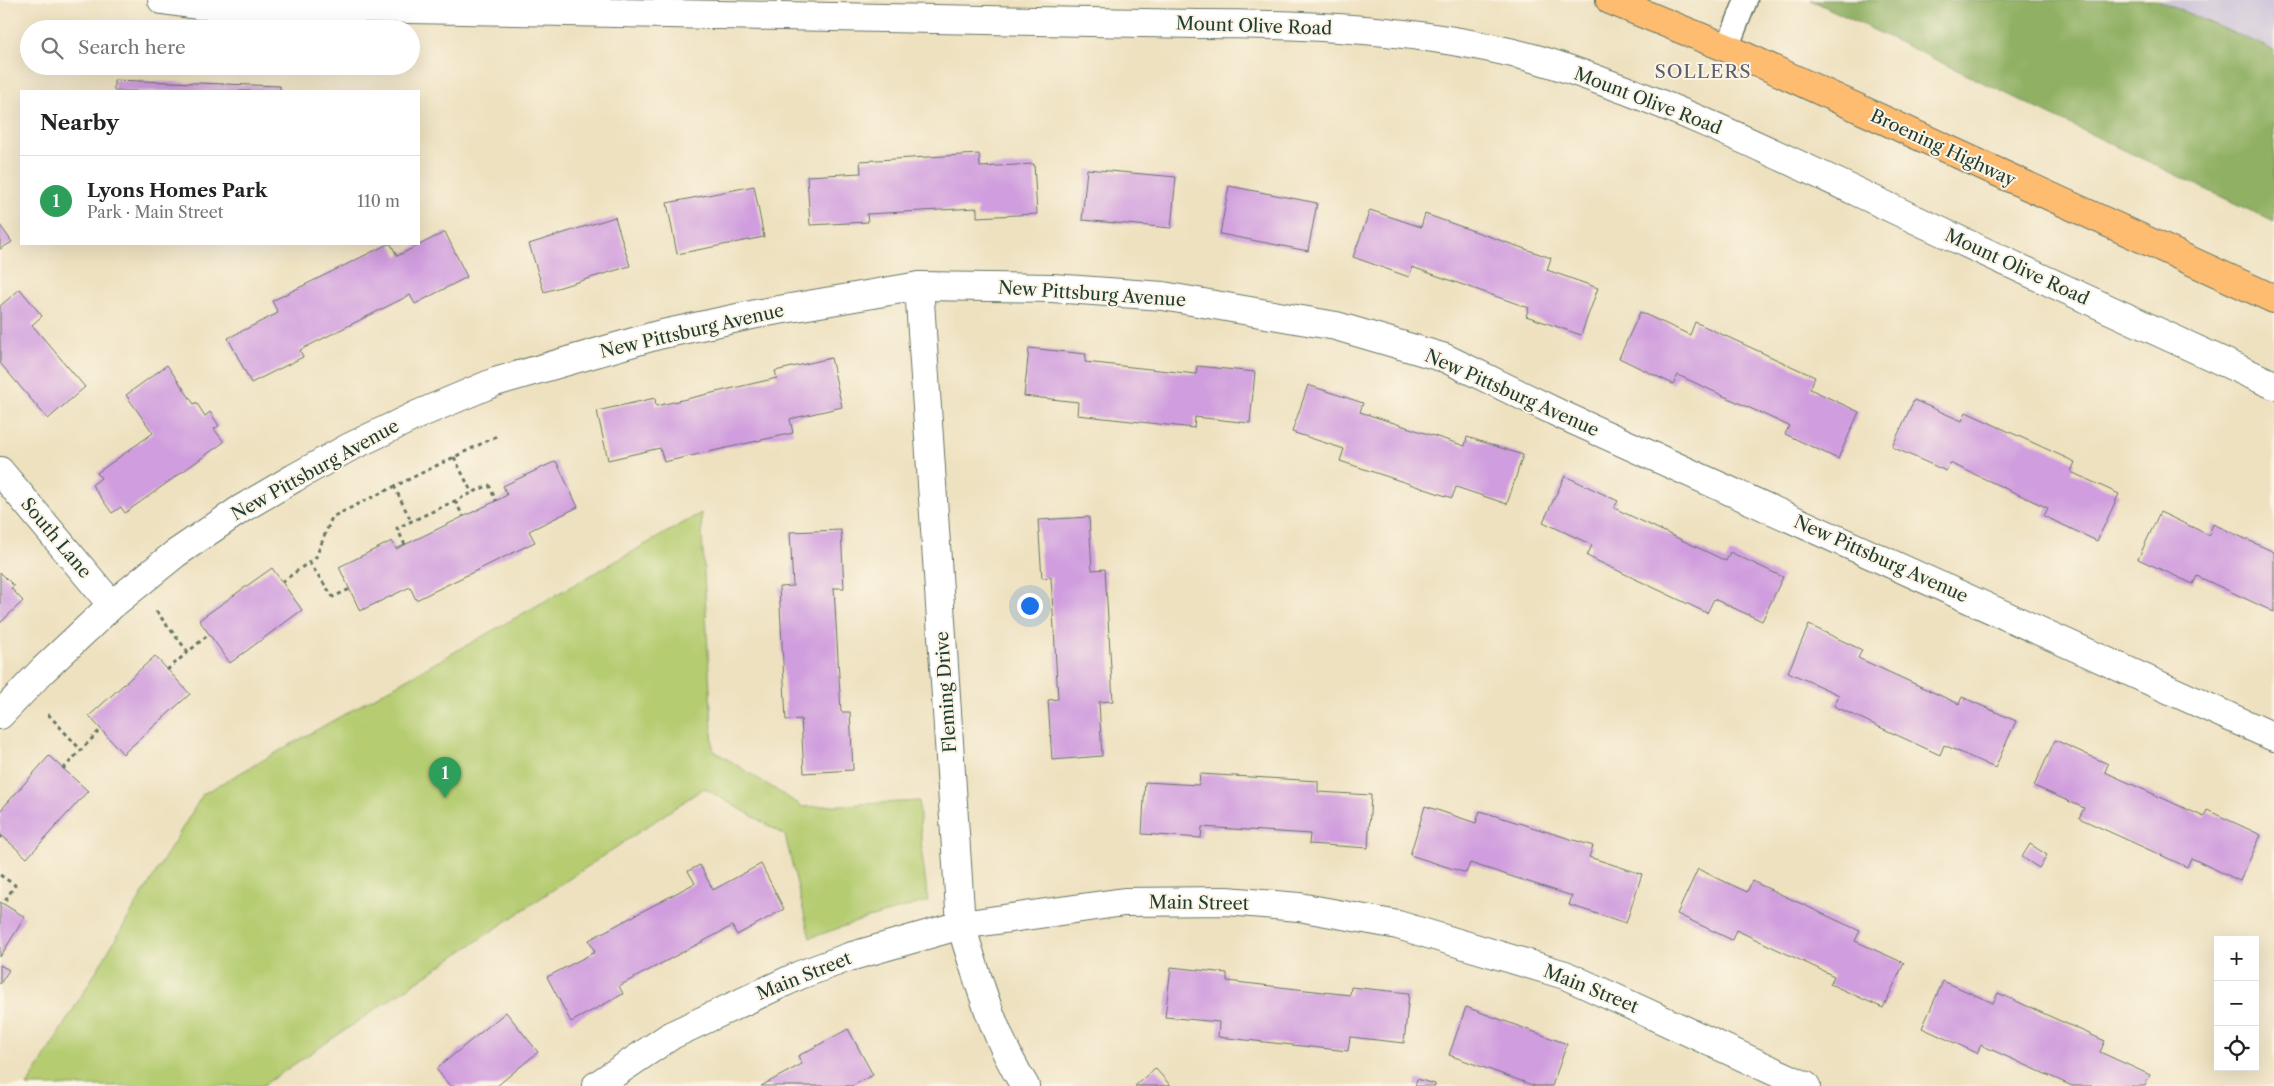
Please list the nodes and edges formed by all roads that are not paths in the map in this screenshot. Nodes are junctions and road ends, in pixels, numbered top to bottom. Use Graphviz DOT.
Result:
graph roads {
  1 [pos="162,0"];
  2 [pos="1610,0"];
  3 [pos="1746,0"];
  4 [pos="1727,48"];
  5 [pos="919,286"];
  6 [pos="2274,299"];
  7 [pos="2274,385"];
  8 [pos="0,471"];
  9 [pos="112,605"];
  10 [pos="0,715"];
  11 [pos="2274,737"];
  12 [pos="961,925"];
  13 [pos="596,1086"];
  14 [pos="1025,1086"];
  15 [pos="1806,1086"];
  1 -- 7 [label="street, Mount Olive Road"];
  2 -- 4 [label="main road, Broening Highway"];
  3 -- 4 [label="lane"];
  4 -- 6 [label="main road, Broening Highway"];
  5 -- 9 [label="street, New Pittsburg Avenue"];
  5 -- 11 [label="street, New Pittsburg Avenue"];
  5 -- 12 [label="street, Fleming Drive"];
  8 -- 9 [label="street, South Lane"];
  9 -- 10 [label="street, New Pittsburg Avenue"];
  12 -- 13 [label="street, Main Street"];
  12 -- 14 [label="street, Fleming Drive"];
  12 -- 15 [label="street, Main Street"];
}
